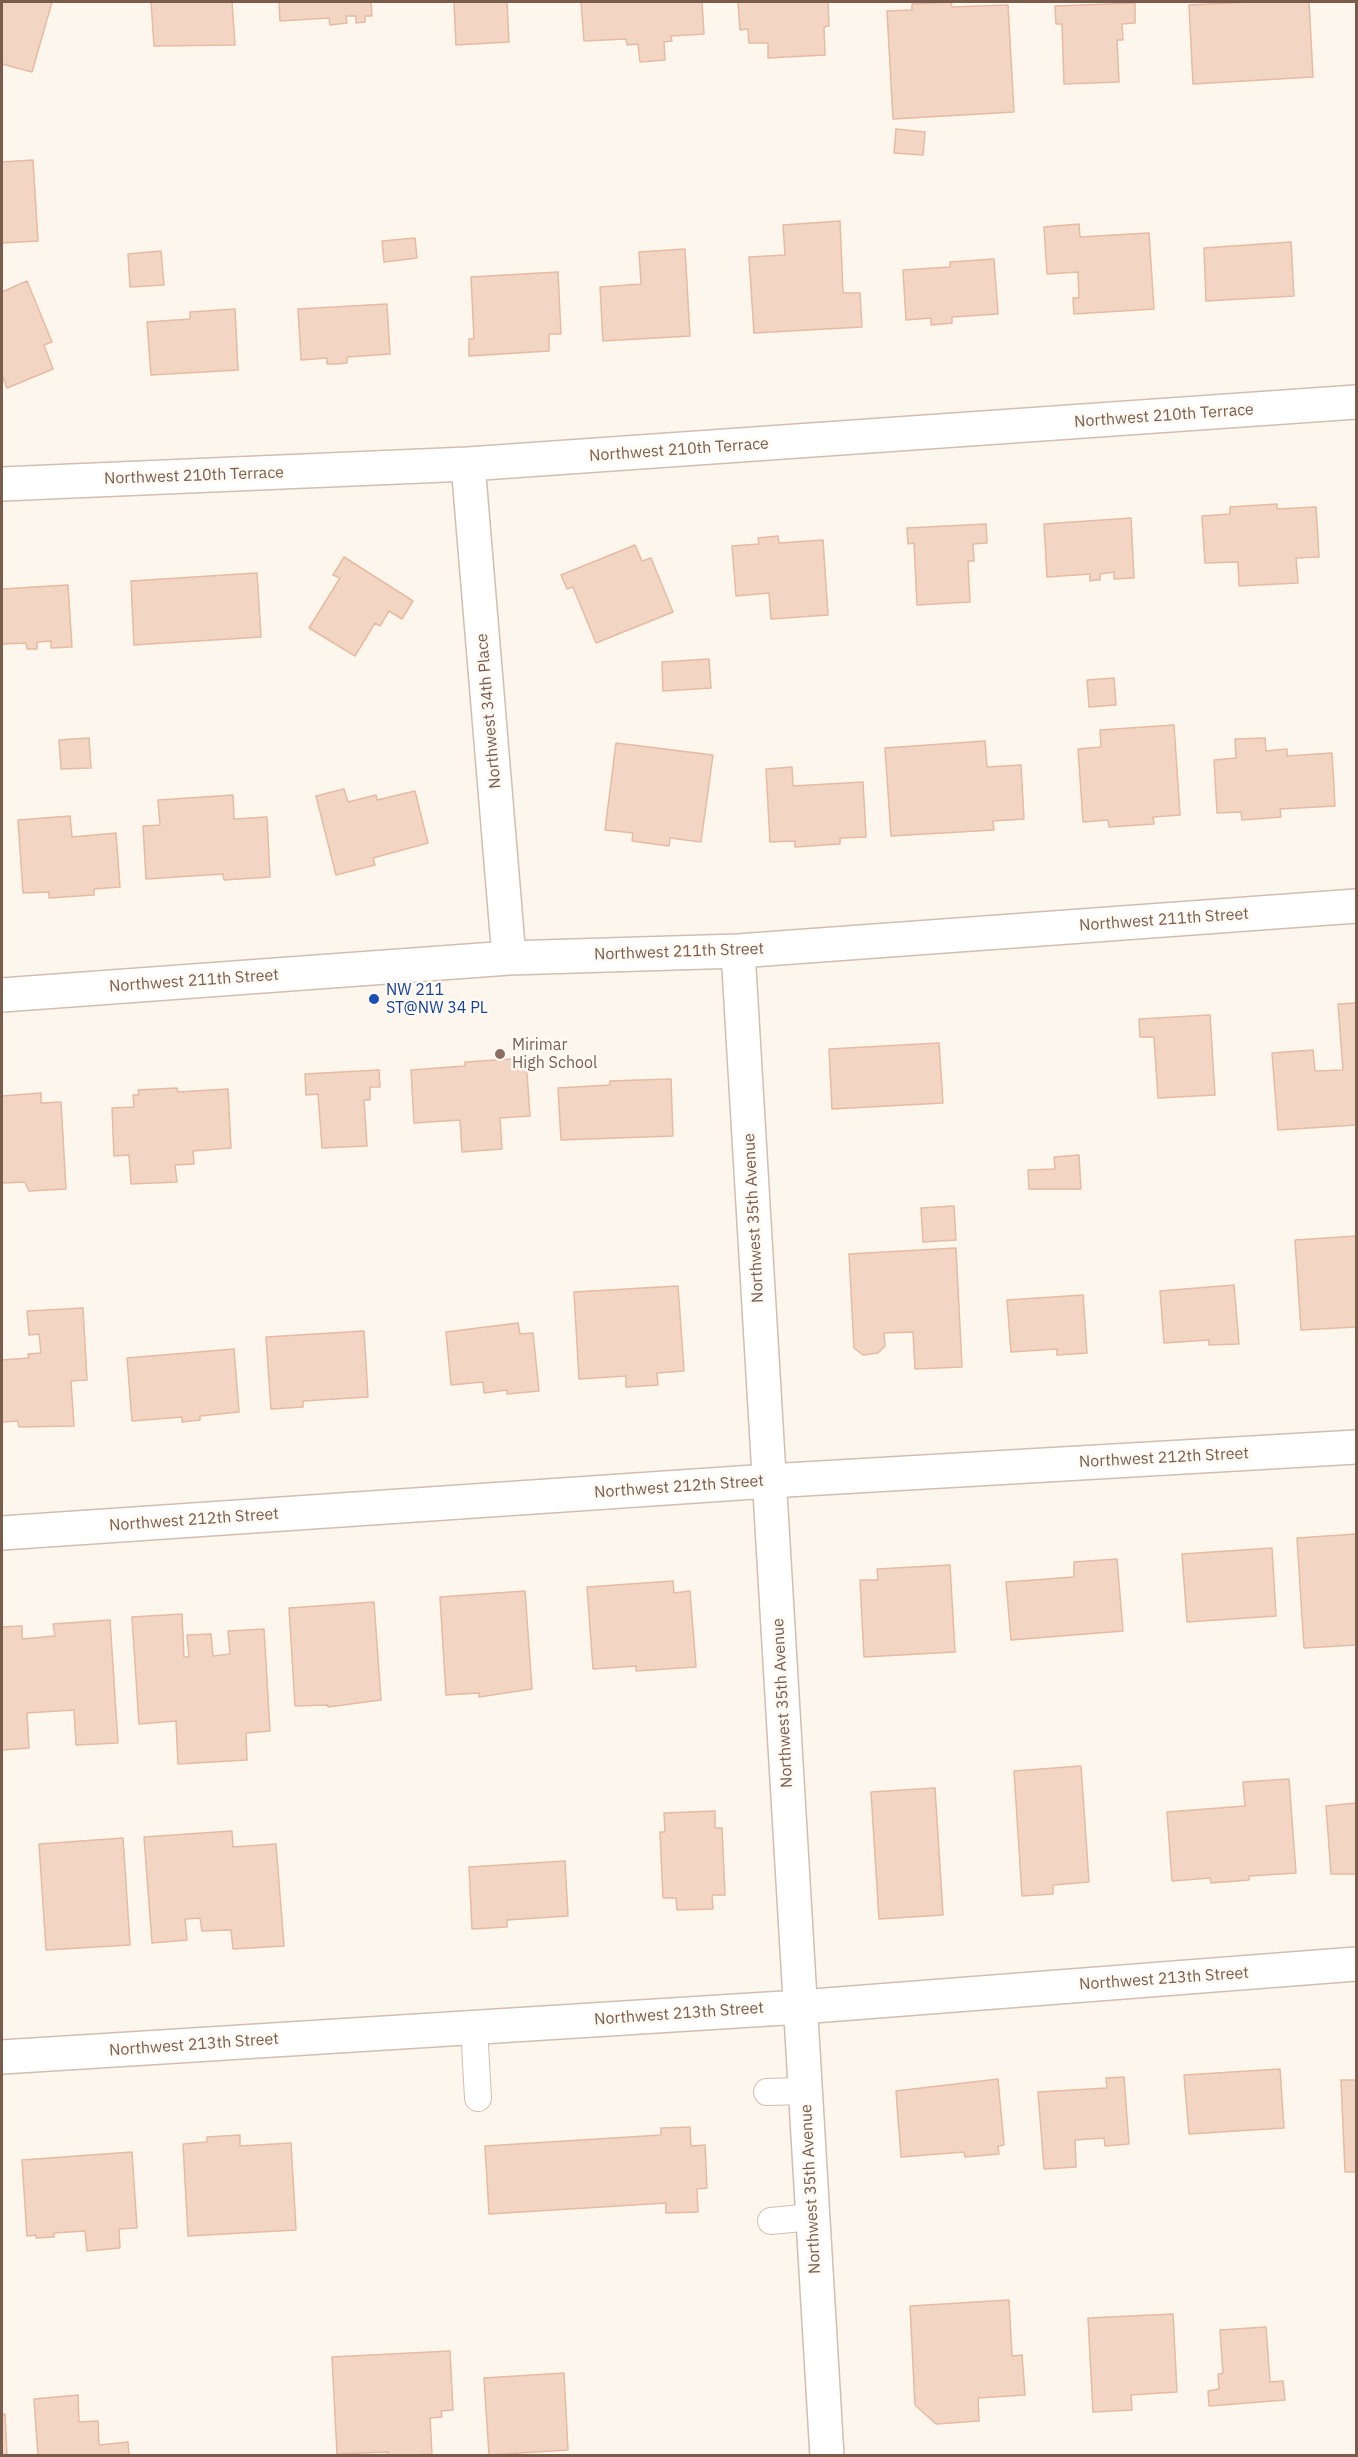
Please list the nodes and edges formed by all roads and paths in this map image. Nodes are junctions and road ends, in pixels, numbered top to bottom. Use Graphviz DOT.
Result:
graph roads {
  1 [pos="1356,402"];
  2 [pos="468,464"];
  3 [pos="2,484"];
  4 [pos="1356,906"];
  5 [pos="738,951"];
  6 [pos="510,958"];
  7 [pos="2,995"];
  8 [pos="1356,1447"];
  9 [pos="769,1481"];
  10 [pos="2,1533"];
  11 [pos="1356,1964"];
  12 [pos="800,2007"];
  13 [pos="474,2027"];
  14 [pos="2,2057"];
  15 [pos="805,2091"];
  16 [pos="767,2092"];
  17 [pos="478,2098"];
  18 [pos="812,2217"];
  19 [pos="771,2221"];
  20 [pos="827,2456"];
  1 -- 2 [label="street, Northwest 210th Terrace"];
  2 -- 3 [label="street, Northwest 210th Terrace"];
  2 -- 6 [label="street, Northwest 34th Place"];
  4 -- 5 [label="street, Northwest 211th Street"];
  5 -- 6 [label="street, Northwest 211th Street"];
  5 -- 9 [label="street, Northwest 35th Avenue"];
  6 -- 7 [label="street, Northwest 211th Street"];
  8 -- 9 [label="street, Northwest 212th Street"];
  9 -- 10 [label="street, Northwest 212th Street"];
  9 -- 12 [label="street, Northwest 35th Avenue"];
  11 -- 12 [label="street, Northwest 213th Street"];
  12 -- 13 [label="street, Northwest 213th Street"];
  12 -- 15 [label="street, Northwest 35th Avenue"];
  13 -- 14 [label="street, Northwest 213th Street"];
  13 -- 17 [label="lane"];
  15 -- 16 [label="lane"];
  15 -- 18 [label="street, Northwest 35th Avenue"];
  18 -- 19 [label="lane"];
  18 -- 20 [label="street, Northwest 35th Avenue"];
}
